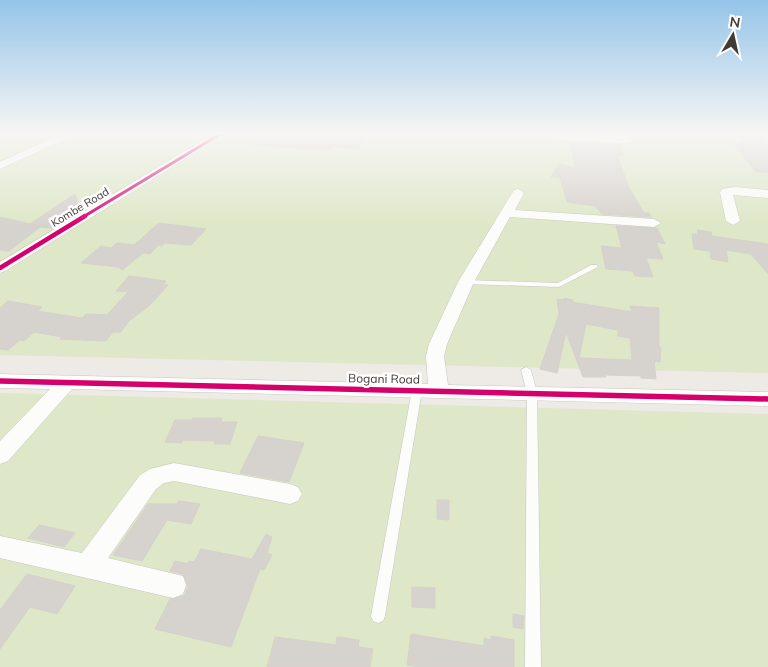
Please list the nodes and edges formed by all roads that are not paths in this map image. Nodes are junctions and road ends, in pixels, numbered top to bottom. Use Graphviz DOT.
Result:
graph roads {
  1 [pos="171,164"];
  2 [pos="518,193"];
  3 [pos="768,194"];
  4 [pos="505,213"];
  5 [pos="734,221"];
  6 [pos="654,223"];
  7 [pos="594,267"];
  8 [pos="0,268"];
  9 [pos="466,282"];
  10 [pos="526,370"];
  11 [pos="0,381"];
  12 [pos="67,383"];
  13 [pos="417,390"];
  14 [pos="439,390"];
  15 [pos="532,393"];
  16 [pos="768,399"];
  17 [pos="0,455"];
  18 [pos="290,494"];
  19 [pos="0,547"];
  20 [pos="88,566"];
  21 [pos="173,585"];
  22 [pos="378,616"];
  23 [pos="533,667"];
  1 -- 8 [label="street, Kombe Road"];
  2 -- 4 [label="street"];
  3 -- 5 [label="street"];
  4 -- 6 [label="street"];
  4 -- 9 [label="street"];
  7 -- 9 [label="lane"];
  9 -- 14 [label="street"];
  10 -- 15 [label="lane"];
  11 -- 12 [label="street, Bogani Road"];
  12 -- 13 [label="street, Bogani Road"];
  12 -- 17 [label="street"];
  13 -- 14 [label="street, Bogani Road"];
  13 -- 22 [label="lane"];
  14 -- 15 [label="street, Bogani Road"];
  15 -- 16 [label="street, Bogani Road"];
  15 -- 23 [label="lane"];
  18 -- 20 [label="street"];
  19 -- 20 [label="street"];
  20 -- 21 [label="street"];
}
